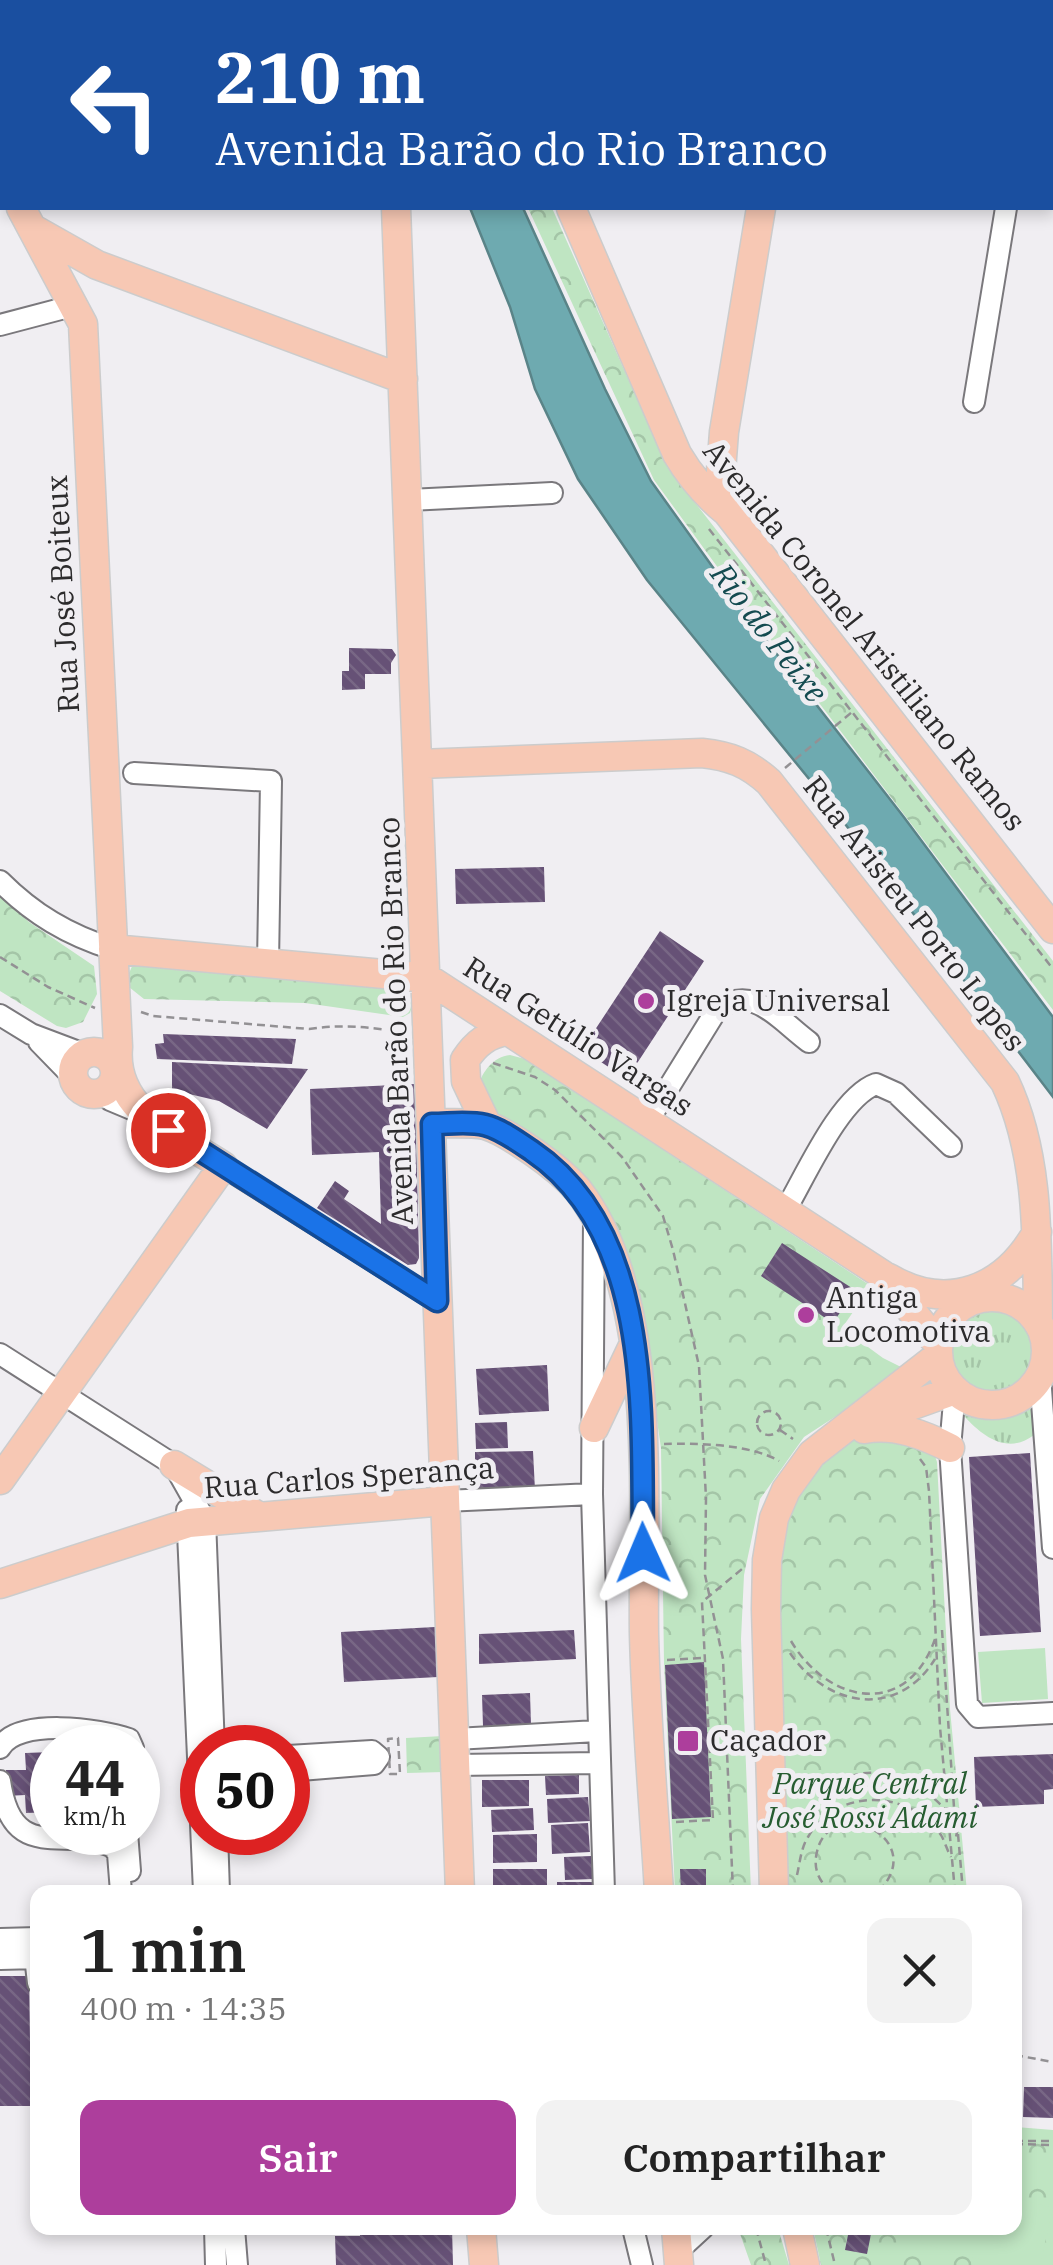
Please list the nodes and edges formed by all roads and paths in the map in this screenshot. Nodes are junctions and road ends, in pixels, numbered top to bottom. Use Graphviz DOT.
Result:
graph roads {
  1 [pos="396,210"];
  2 [pos="572,210"];
  3 [pos="761,210"];
  4 [pos="1006,210"];
  5 [pos="27,218"];
  6 [pos="97,265"];
  7 [pos="76,306"];
  8 [pos="0,325"];
  9 [pos="404,379"];
  10 [pos="974,402"];
  11 [pos="724,432"];
  12 [pos="677,454"];
  13 [pos="552,493"];
  14 [pos="408,500"];
  15 [pos="727,512"];
  16 [pos="852,712"];
  17 [pos="420,764"];
  18 [pos="134,773"];
  19 [pos="777,775"];
  20 [pos="0,880"];
  21 [pos="1053,929"];
  22 [pos="112,949"];
  23 [pos="0,956"];
  24 [pos="268,964"];
  25 [pos="427,978"];
  26 [pos="114,1002"];
  27 [pos="0,1015"];
  28 [pos="508,1031"];
  29 [pos="429,1038"];
  30 [pos="808,1042"];
  31 [pos="469,1054"];
  32 [pos="82,1061"];
  33 [pos="116,1069"];
  34 [pos="110,1100"];
  35 [pos="141,1113"];
  36 [pos="648,1121"];
  37 [pos="432,1124"];
  38 [pos="487,1125"];
  39 [pos="951,1146"];
  40 [pos="223,1166"];
  41 [pos="786,1210"];
  42 [pos="594,1216"];
  43 [pos="1037,1231"];
  44 [pos="883,1275"];
  45 [pos="437,1301"];
  46 [pos="1038,1323"];
  47 [pos="635,1340"];
  48 [pos="938,1350"];
  49 [pos="0,1354"];
  50 [pos="1046,1360"];
  51 [pos="954,1390"];
  52 [pos="62,1392"];
  53 [pos="594,1428"];
  54 [pos="780,1430"];
  55 [pos="862,1430"];
  56 [pos="658,1444"];
  57 [pos="816,1444"];
  58 [pos="921,1450"];
  59 [pos="916,1454"];
  60 [pos="942,1456"];
  61 [pos="174,1464"];
  62 [pos="784,1464"];
  63 [pos="0,1480"];
  64 [pos="935,1483"];
  65 [pos="592,1494"];
  66 [pos="445,1501"];
  67 [pos="258,1516"];
  68 [pos="197,1522"];
  69 [pos="1053,1548"];
  70 [pos="753,1560"];
  71 [pos="0,1584"];
  72 [pos="709,1596"];
  73 [pos="942,1631"];
  74 [pos="935,1638"];
  75 [pos="936,1652"];
  76 [pos="790,1653"];
  77 [pos="784,1657"];
  78 [pos="705,1658"];
  79 [pos="662,1660"];
  80 [pos="791,1671"];
  81 [pos="1053,1713"];
  82 [pos="204,1725"];
  83 [pos="30,1731"];
  84 [pos="597,1731"];
  85 [pos="388,1739"];
  86 [pos="0,1748"];
  87 [pos="455,1752"];
  88 [pos="310,1755"];
  89 [pos="406,1755"];
  90 [pos="399,1756"];
  91 [pos="598,1763"];
  92 [pos="310,1769"];
  93 [pos="390,1774"];
  94 [pos="0,1781"];
  95 [pos="949,1814"];
  96 [pos="670,1822"];
  97 [pos="958,1827"];
  98 [pos="810,1833"];
  99 [pos="795,1834"];
  100 [pos="821,1842"];
  101 [pos="127,1855"];
  102 [pos="204,1855"];
  103 [pos="218,1855"];
  104 [pos="952,1860"];
  105 [pos="791,1864"];
  106 [pos="787,1884"];
  107 [pos="126,1885"];
  108 [pos="126,1885"];
  109 [pos="204,1885"];
  110 [pos="220,1885"];
  111 [pos="460,1885"];
  112 [pos="604,1885"];
  113 [pos="658,1885"];
  114 [pos="733,1885"];
  115 [pos="825,1885"];
  116 [pos="884,1885"];
  117 [pos="954,1885"];
  118 [pos="962,1885"];
  119 [pos="0,1939"];
  120 [pos="30,1946"];
  121 [pos="30,1950"];
  122 [pos="0,1959"];
  123 [pos="1022,2056"];
  124 [pos="1053,2062"];
  125 [pos="1022,2143"];
  126 [pos="1053,2143"];
  127 [pos="216,2235"];
  128 [pos="234,2235"];
  129 [pos="482,2235"];
  130 [pos="635,2235"];
  131 [pos="758,2235"];
  132 [pos="799,2235"];
  133 [pos="828,2235"];
  134 [pos="216,2265"];
  135 [pos="236,2265"];
  136 [pos="484,2265"];
  137 [pos="642,2265"];
  138 [pos="766,2265"];
  139 [pos="805,2265"];
  140 [pos="834,2265"];
  1 -- 9 [label="main road, Avenida Barão do Rio Branco"];
  2 -- 12 [label="main road, Avenida Coronel Aristiliano Ramos"];
  3 -- 11 [label="main road"];
  4 -- 10 [label="street"];
  5 -- 6 [label="main road"];
  5 -- 7 [label="main road, Rua José Boiteux"];
  6 -- 7 [label="main road"];
  6 -- 9 [label="main road"];
  7 -- 8 [label="street"];
  7 -- 22 [label="main road, Rua José Boiteux"];
  9 -- 14 [label="main road, Avenida Barão do Rio Branco"];
  11 -- 12 [label="main road"];
  11 -- 15 [label="main road"];
  12 -- 15 [label="main road, Avenida Coronel Aristiliano Ramos"];
  13 -- 14 [label="street"];
  14 -- 17 [label="main road, Avenida Barão do Rio Branco"];
  15 -- 21 [label="main road, Avenida Coronel Aristiliano Ramos"];
  16 -- 19 [label="path"];
  17 -- 19 [label="main road"];
  17 -- 25 [label="main road, Avenida Barão do Rio Branco"];
  18 -- 24 [label="street"];
  19 -- 43 [label="main road, Rua Aristeu Porto Lopes"];
  20 -- 22 [label="street"];
  22 -- 24 [label="main road, Rua Getúlio Vargas"];
  22 -- 26 [label="main road, Rua José Boiteux"];
  23 -- 26 [label="path"];
  24 -- 25 [label="main road, Rua Getúlio Vargas"];
  25 -- 28 [label="main road, Rua Getúlio Vargas"];
  25 -- 29 [label="main road, Avenida Barão do Rio Branco"];
  26 -- 29 [label="path"];
  26 -- 32 [label="main road, Rua José Boiteux"];
  26 -- 33 [label="main road, Rua José Boiteux"];
  27 -- 32 [label="street"];
  28 -- 31 [label="main road"];
  28 -- 36 [label="main road, Rua Getúlio Vargas"];
  29 -- 37 [label="main road, Avenida Barão do Rio Branco"];
  30 -- 36 [label="street"];
  31 -- 38 [label="main road"];
  31 -- 72 [label="path"];
  32 -- 33 [label="main road"];
  33 -- 35 [label="main road"];
  34 -- 35 [label="street"];
  35 -- 40 [label="main road"];
  36 -- 41 [label="main road, Rua Getúlio Vargas"];
  37 -- 38 [label="main road"];
  37 -- 45 [label="main road, Avenida Barão do Rio Branco"];
  38 -- 42 [label="main road"];
  39 -- 41 [label="street"];
  40 -- 45 [label="street"];
  40 -- 52 [label="main road"];
  41 -- 44 [label="main road, Rua Getúlio Vargas"];
  42 -- 47 [label="main road"];
  42 -- 53 [label="street"];
  43 -- 44 [label="main road"];
  43 -- 46 [label="main road, Rua Aristeu Porto Lopes"];
  44 -- 48 [label="main road, Rua Getúlio Vargas"];
  45 -- 66 [label="main road, Avenida Barão do Rio Branco"];
  46 -- 48 [label="main road"];
  46 -- 50 [label="main road"];
  47 -- 53 [label="main road"];
  47 -- 113 [label="main road"];
  48 -- 51 [label="main road"];
  48 -- 57 [label="main road"];
  49 -- 52 [label="street"];
  50 -- 51 [label="main road"];
  50 -- 69 [label="street"];
  51 -- 55 [label="main road"];
  51 -- 60 [label="street"];
  52 -- 61 [label="street"];
  52 -- 63 [label="main road"];
  53 -- 65 [label="street"];
  54 -- 54 [label="path"];
  54 -- 57 [label="path"];
  55 -- 57 [label="main road"];
  55 -- 60 [label="main road"];
  56 -- 62 [label="path"];
  57 -- 106 [label="main road"];
  58 -- 60 [label="path"];
  59 -- 74 [label="path"];
  60 -- 81 [label="street"];
  61 -- 67 [label="main road"];
  61 -- 68 [label="street"];
  64 -- 73 [label="path"];
  65 -- 66 [label="street, Rua Carlos Sperança"];
  65 -- 84 [label="street"];
  66 -- 67 [label="main road, Rua Carlos Sperança"];
  66 -- 87 [label="main road, Avenida Barão do Rio Branco"];
  67 -- 68 [label="main road, Rua Carlos Sperança"];
  68 -- 71 [label="main road, Rua Carlos Sperança"];
  68 -- 82 [label="street"];
  70 -- 72 [label="path"];
  72 -- 78 [label="path"];
  72 -- 114 [label="path"];
  73 -- 75 [label="path"];
  73 -- 97 [label="path"];
  74 -- 75 [label="path"];
  74 -- 76 [label="path"];
  75 -- 76 [label="path"];
  75 -- 95 [label="path"];
  76 -- 77 [label="path"];
  76 -- 80 [label="path"];
  78 -- 79 [label="path"];
  78 -- 96 [label="path"];
  83 -- 86 [label="street"];
  84 -- 87 [label="street"];
  84 -- 91 [label="street"];
  85 -- 90 [label="path"];
  87 -- 91 [label="street"];
  87 -- 111 [label="main road, Avenida Barão do Rio Branco"];
  88 -- 92 [label="street"];
  89 -- 90 [label="path"];
  90 -- 93 [label="path"];
  91 -- 112 [label="street"];
  94 -- 107 [label="street"];
  95 -- 97 [label="path"];
  95 -- 99 [label="path"];
  95 -- 104 [label="path"];
  97 -- 118 [label="path"];
  98 -- 100 [label="path"];
  98 -- 104 [label="path"];
  98 -- 106 [label="path"];
  100 -- 115 [label="path"];
  100 -- 116 [label="path"];
  101 -- 108 [label="street"];
  102 -- 109 [label="street"];
  103 -- 110 [label="street"];
  104 -- 117 [label="path"];
  105 -- 106 [label="path"];
  119 -- 120 [label="street"];
  121 -- 122 [label="street"];
  123 -- 124 [label="path"];
  125 -- 126 [label="path"];
  127 -- 134 [label="street"];
  128 -- 135 [label="street"];
  129 -- 136 [label="main road"];
  130 -- 137 [label="street"];
  131 -- 138 [label="path"];
  132 -- 139 [label="main road"];
  133 -- 140 [label="path"];
}
